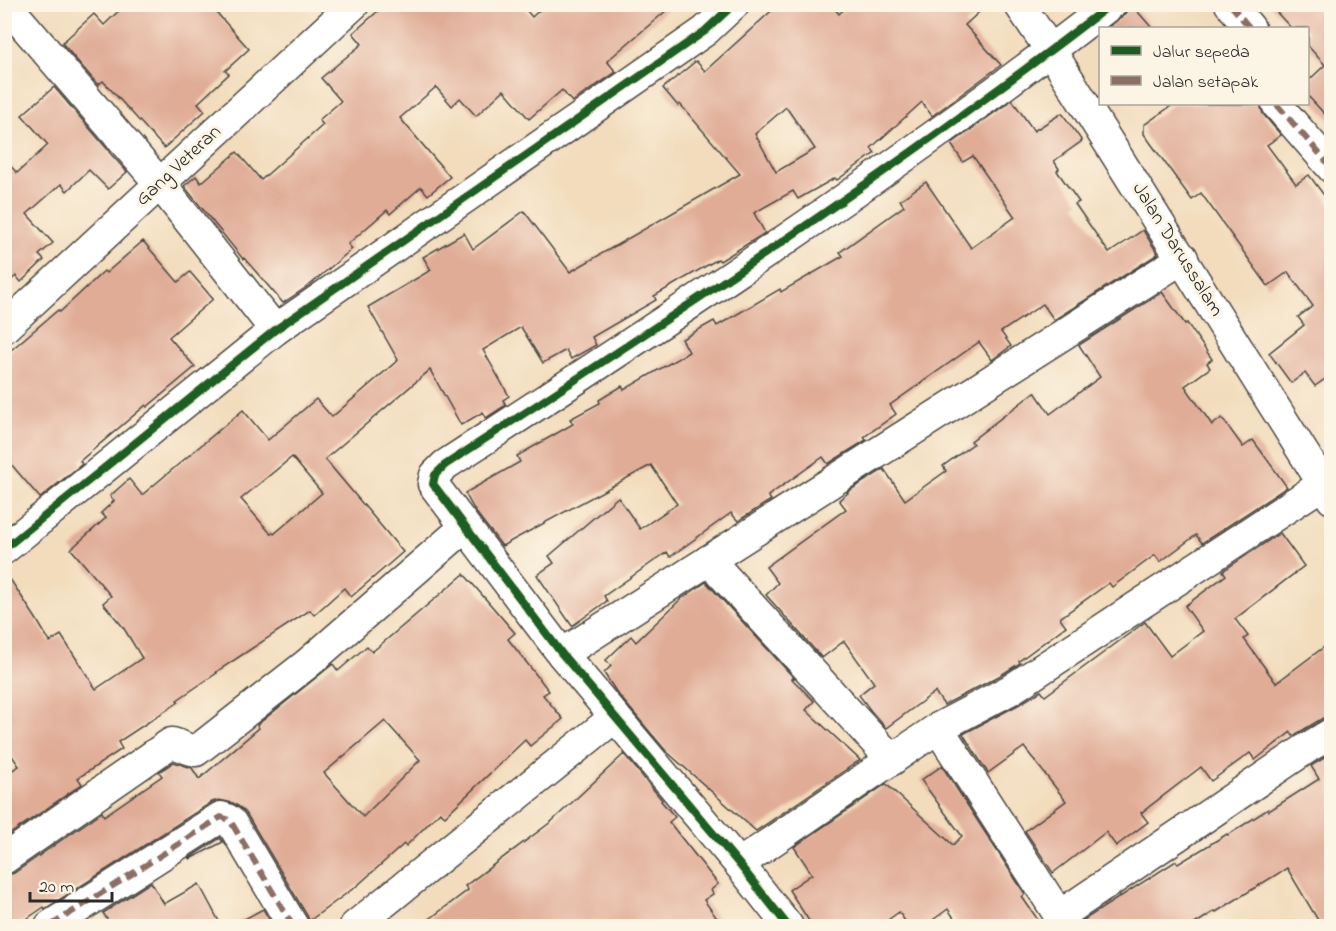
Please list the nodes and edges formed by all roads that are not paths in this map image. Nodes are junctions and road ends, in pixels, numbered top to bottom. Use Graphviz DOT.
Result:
graph roads {
  1 [pos="354,4"];
  2 [pos="734,4"];
  3 [pos="1019,4"];
  4 [pos="1111,4"];
  5 [pos="1230,4"];
  6 [pos="9,8"];
  7 [pos="1249,27"];
  8 [pos="1051,51"];
  9 [pos="1278,105"];
  10 [pos="1332,168"];
  11 [pos="160,184"];
  12 [pos="1183,258"];
  13 [pos="4,328"];
  14 [pos="275,330"];
  15 [pos="1325,476"];
  16 [pos="465,527"];
  17 [pos="4,549"];
  18 [pos="709,560"];
  19 [pos="562,654"];
  20 [pos="615,717"];
  21 [pos="938,728"];
  22 [pos="1332,733"];
  23 [pos="892,760"];
  24 [pos="4,859"];
  25 [pos="739,864"];
  26 [pos="1063,922"];
  27 [pos="50,927"];
  28 [pos="293,927"];
  29 [pos="355,927"];
  30 [pos="789,927"];
  1 -- 11 [label="street, Gang Veteran"];
  2 -- 14 [label="street"];
  3 -- 8 [label="street, Jalan Darussalam"];
  4 -- 8 [label="street"];
  5 -- 7 [label="street"];
  6 -- 11 [label="street"];
  8 -- 12 [label="street, Jalan Darussalam"];
  8 -- 16 [label="street"];
  9 -- 10 [label="street"];
  11 -- 13 [label="street, Gang Veteran"];
  11 -- 14 [label="street"];
  12 -- 15 [label="street, Jalan Darussalam"];
  12 -- 18 [label="street"];
  14 -- 17 [label="street"];
  15 -- 21 [label="street"];
  16 -- 19 [label="street"];
  16 -- 24 [label="street"];
  18 -- 19 [label="street"];
  18 -- 23 [label="street"];
  19 -- 20 [label="street"];
  20 -- 25 [label="street"];
  20 -- 29 [label="street"];
  21 -- 23 [label="street"];
  21 -- 26 [label="street"];
  22 -- 26 [label="street"];
  23 -- 25 [label="street"];
  25 -- 30 [label="street"];
  27 -- 28 [label="street"];
}
